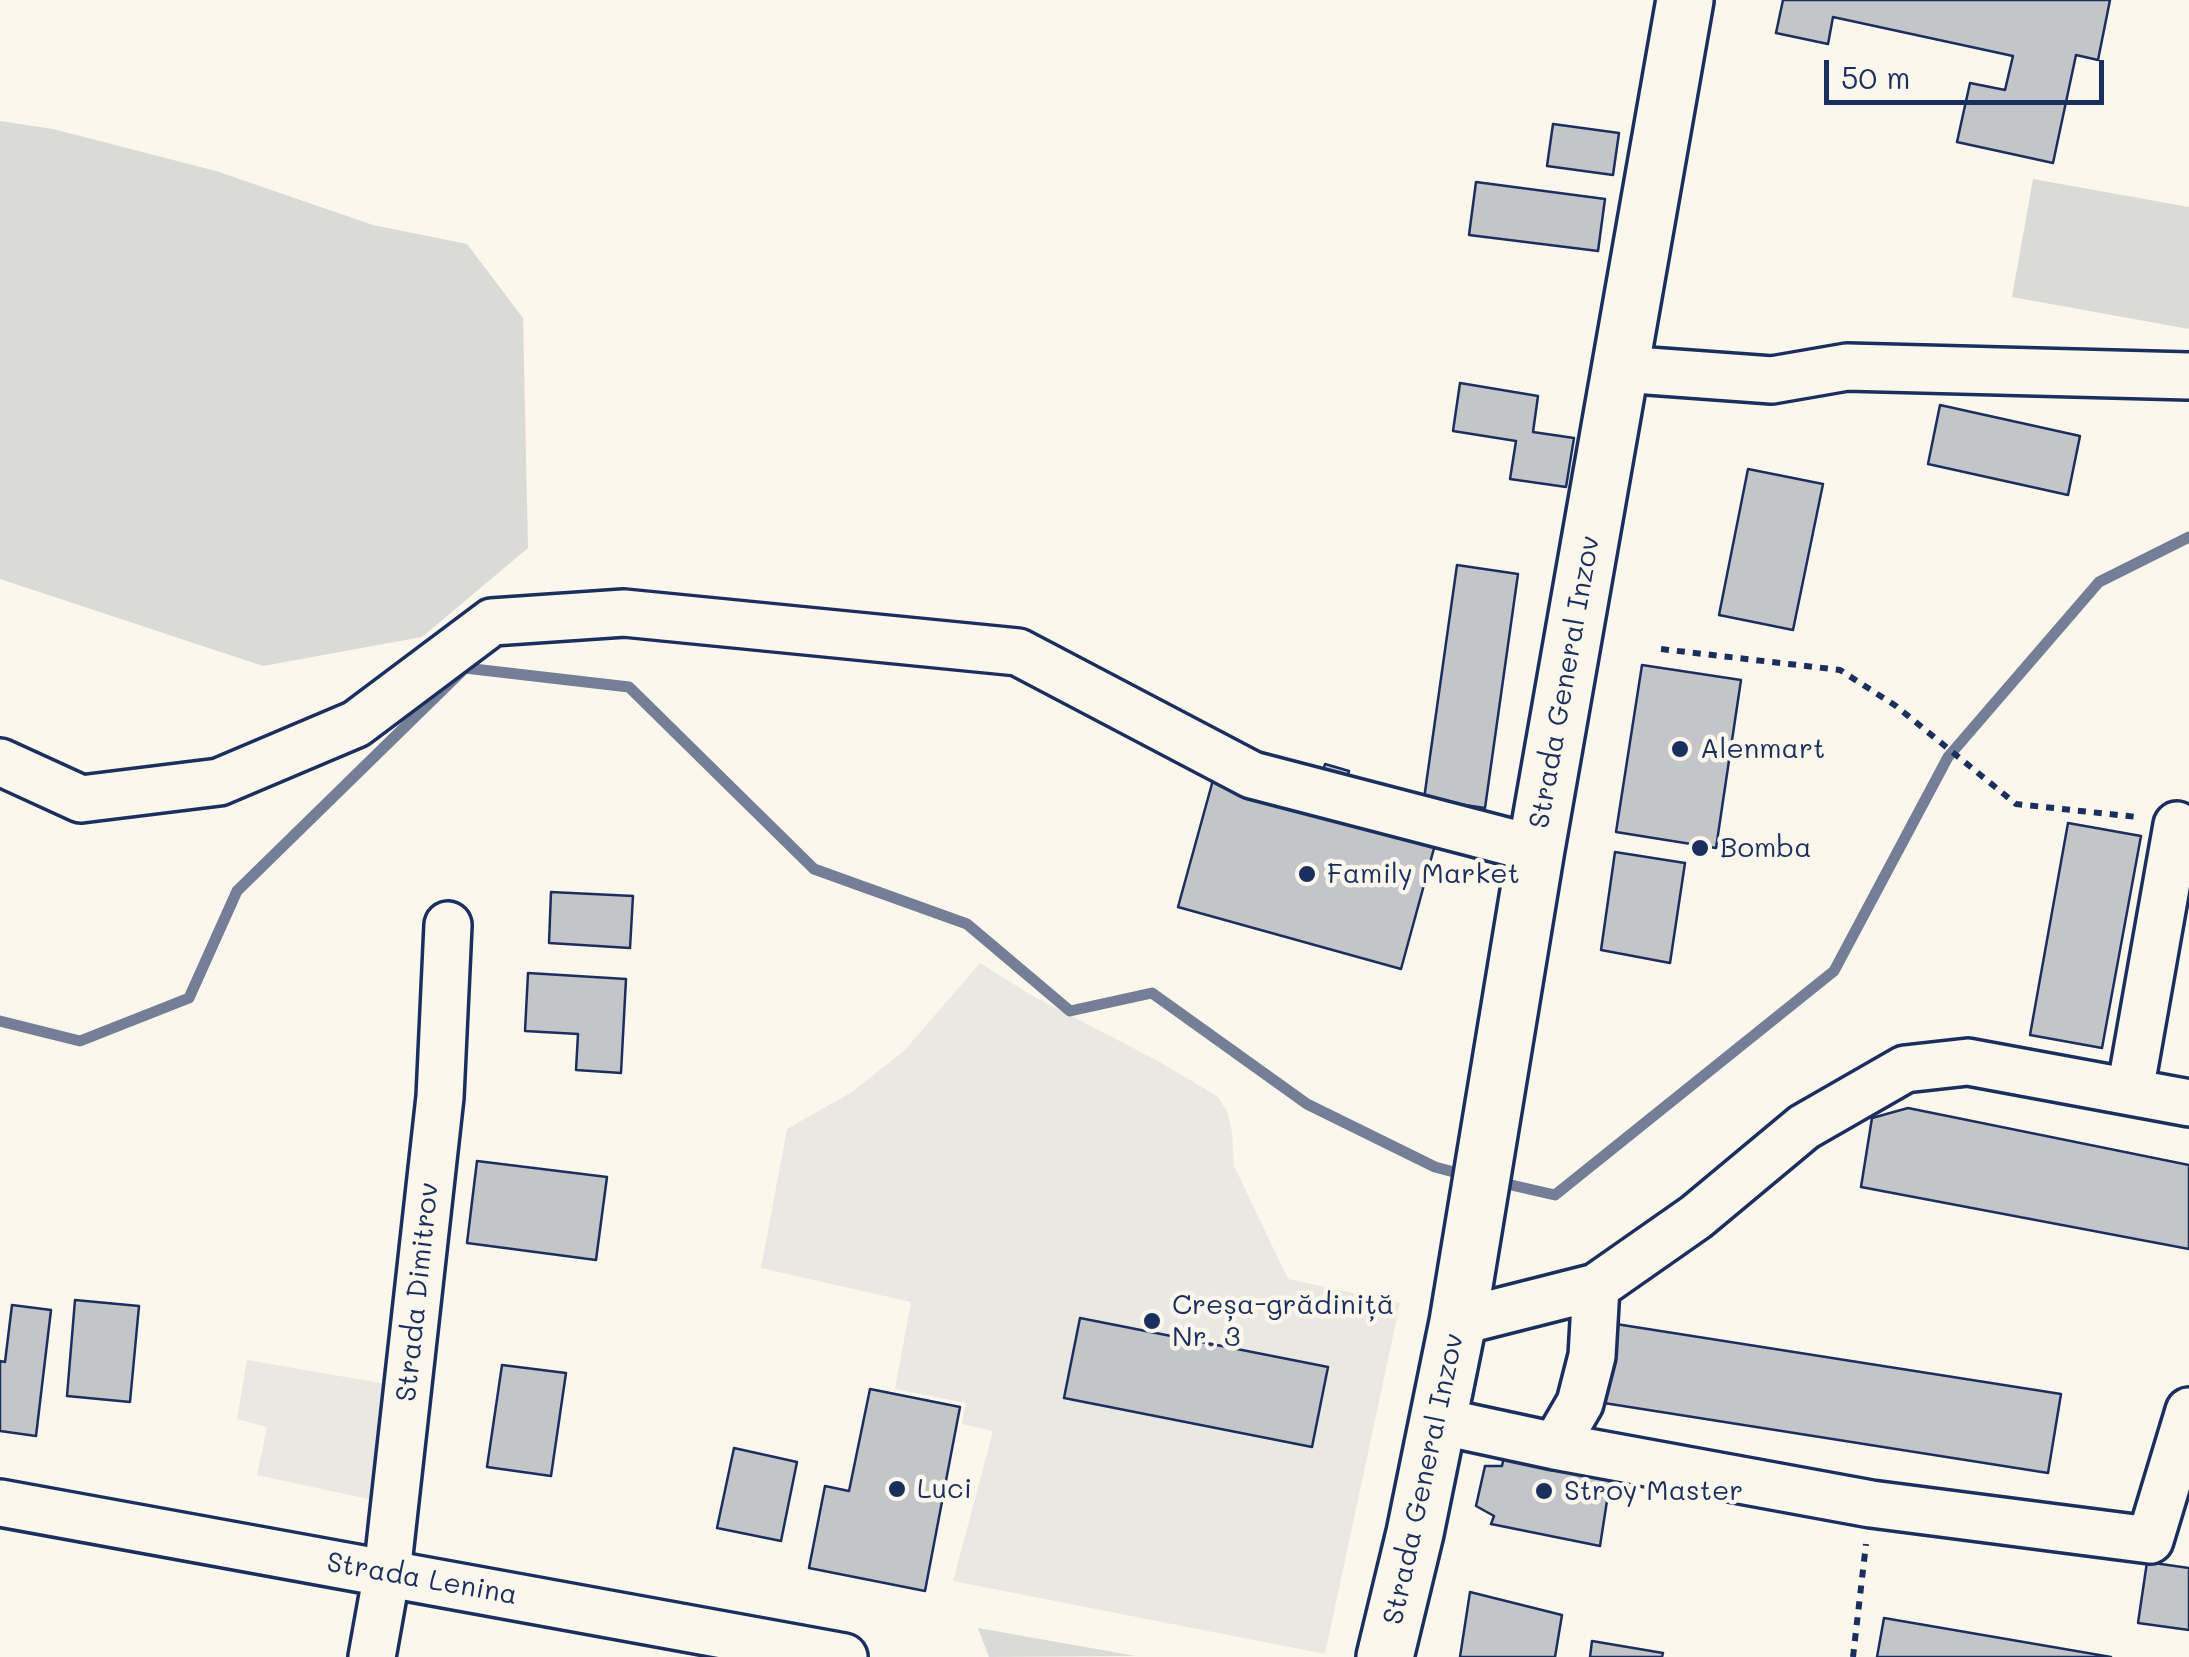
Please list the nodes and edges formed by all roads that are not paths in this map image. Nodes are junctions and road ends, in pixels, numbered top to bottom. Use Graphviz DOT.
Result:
graph roads {
  1 [pos="1685,0"];
  2 [pos="1621,369"];
  3 [pos="2189,376"];
  4 [pos="0,762"];
  5 [pos="2177,825"];
  6 [pos="1536,849"];
  7 [pos="448,925"];
  8 [pos="2130,1091"];
  9 [pos="2189,1103"];
  10 [pos="1596,1287"];
  11 [pos="1458,1322"];
  12 [pos="2189,1411"];
  13 [pos="1439,1421"];
  14 [pos="1554,1446"];
  15 [pos="0,1503"];
  16 [pos="387,1573"];
  17 [pos="372,1657"];
  18 [pos="844,1657"];
  19 [pos="1385,1657"];
  1 -- 2 [label="main road, Strada General Inzov"];
  2 -- 3 [label="street"];
  2 -- 6 [label="main road, Strada General Inzov"];
  4 -- 6 [label="street"];
  5 -- 8 [label="street"];
  6 -- 11 [label="main road, Strada General Inzov"];
  7 -- 16 [label="street, Strada Dimitrov"];
  8 -- 9 [label="street"];
  8 -- 10 [label="street"];
  10 -- 11 [label="street"];
  10 -- 14 [label="street"];
  11 -- 13 [label="main road, Strada General Inzov"];
  12 -- 14 [label="street"];
  13 -- 14 [label="street"];
  13 -- 19 [label="main road, Strada General Inzov"];
  15 -- 16 [label="street, Strada Lenina"];
  16 -- 17 [label="street, Strada Dimitrov"];
  16 -- 18 [label="street, Strada Lenina"];
}
